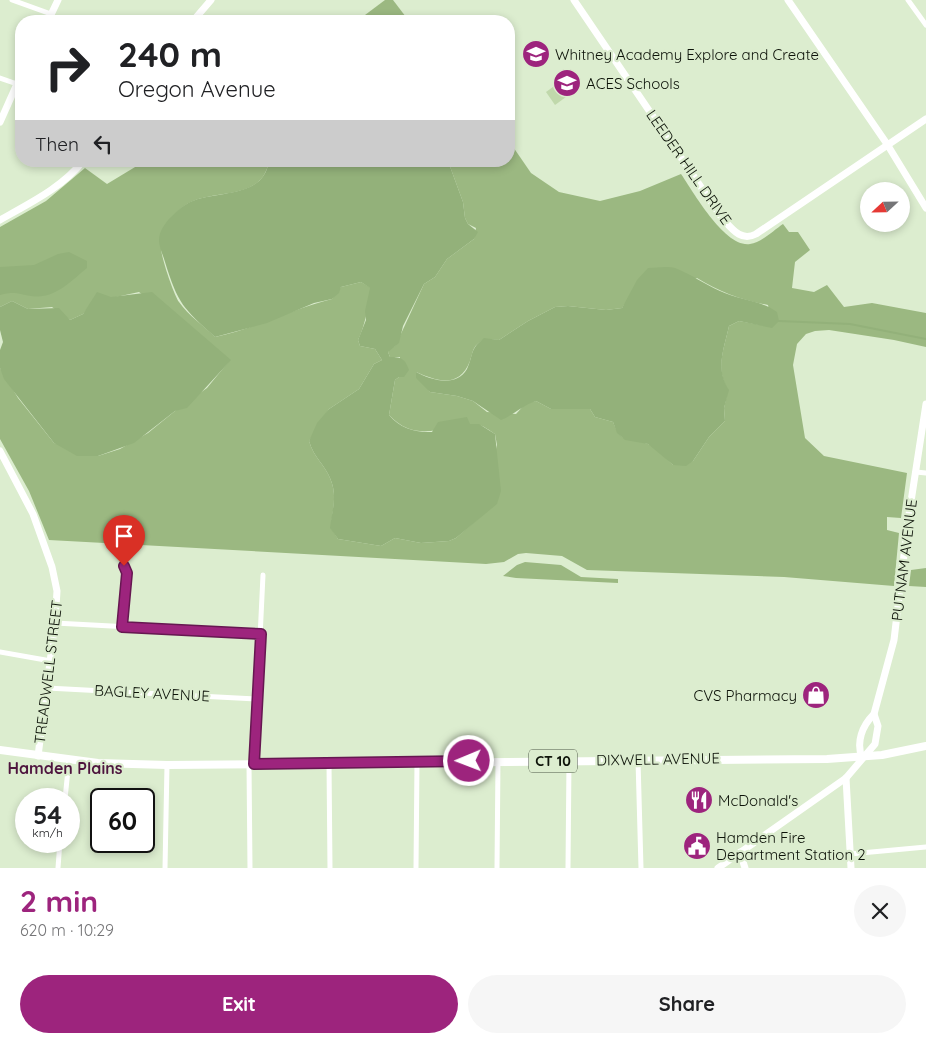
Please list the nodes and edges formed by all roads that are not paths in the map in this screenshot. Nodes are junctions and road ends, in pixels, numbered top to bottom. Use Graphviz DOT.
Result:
graph roads {
  1 [pos="12,0"];
  2 [pos="58,0"];
  3 [pos="211,0"];
  4 [pos="574,0"];
  5 [pos="788,0"];
  6 [pos="908,0"];
  7 [pos="43,15"];
  8 [pos="50,15"];
  9 [pos="198,15"];
  10 [pos="926,25"];
  11 [pos="0,78"];
  12 [pos="15,84"];
  13 [pos="15,86"];
  14 [pos="926,119"];
  15 [pos="0,122"];
  16 [pos="887,144"];
  17 [pos="78,167"];
  18 [pos="926,208"];
  19 [pos="0,220"];
  20 [pos="926,404"];
  21 [pos="0,451"];
  22 [pos="916,472"];
  23 [pos="926,473"];
  24 [pos="124,566"];
  25 [pos="264,575"];
  26 [pos="56,623"];
  27 [pos="122,627"];
  28 [pos="261,634"];
  29 [pos="0,652"];
  30 [pos="51,661"];
  31 [pos="47,688"];
  32 [pos="257,699"];
  33 [pos="874,714"];
  34 [pos="926,746"];
  35 [pos="0,750"];
  36 [pos="38,756"];
  37 [pos="862,758"];
  38 [pos="69,760"];
  39 [pos="638,760"];
  40 [pos="498,761"];
  41 [pos="569,761"];
  42 [pos="417,762"];
  43 [pos="329,763"];
  44 [pos="251,764"];
  45 [pos="167,765"];
  46 [pos="846,778"];
  47 [pos="66,788"];
  48 [pos="926,847"];
  49 [pos="740,852"];
  50 [pos="59,853"];
  51 [pos="850,854"];
  52 [pos="58,868"];
  53 [pos="164,868"];
  54 [pos="250,868"];
  55 [pos="330,868"];
  56 [pos="416,868"];
  57 [pos="497,868"];
  58 [pos="568,868"];
  59 [pos="641,868"];
  60 [pos="718,868"];
  61 [pos="745,868"];
  62 [pos="851,868"];
  1 -- 7 [label="street"];
  2 -- 8 [label="street"];
  3 -- 9 [label="street"];
  4 -- 16 [label="street, LEEDER HILL DRIVE"];
  5 -- 16 [label="street"];
  6 -- 10 [label="street"];
  11 -- 12 [label="street"];
  13 -- 15 [label="street"];
  14 -- 16 [label="street, LEEDER HILL DRIVE"];
  16 -- 18 [label="street"];
  17 -- 19 [label="street"];
  20 -- 22 [label="street, PUTNAM AVENUE"];
  21 -- 26 [label="street, TREADWELL STREET"];
  22 -- 23 [label="street"];
  22 -- 33 [label="street, PUTNAM AVENUE"];
  24 -- 27 [label="street"];
  25 -- 28 [label="street"];
  26 -- 27 [label="street"];
  26 -- 30 [label="street, TREADWELL STREET"];
  27 -- 28 [label="street"];
  28 -- 32 [label="street"];
  29 -- 30 [label="street"];
  30 -- 31 [label="street, TREADWELL STREET"];
  31 -- 32 [label="street, BAGLEY AVENUE"];
  31 -- 36 [label="street, TREADWELL STREET"];
  32 -- 44 [label="street"];
  33 -- 37 [label="street, PUTNAM AVENUE"];
  33 -- 37 [label="street, PUTNAM AVENUE"];
  34 -- 37 [label="main road, DIXWELL AVENUE / CT 10"];
  35 -- 36 [label="main road, DIXWELL AVENUE / CT 10"];
  36 -- 38 [label="main road, DIXWELL AVENUE / CT 10"];
  37 -- 39 [label="main road, DIXWELL AVENUE / CT 10"];
  37 -- 46 [label="street"];
  38 -- 45 [label="main road, DIXWELL AVENUE / CT 10"];
  38 -- 47 [label="street"];
  39 -- 41 [label="main road, DIXWELL AVENUE / CT 10"];
  39 -- 59 [label="street"];
  40 -- 41 [label="main road, DIXWELL AVENUE / CT 10"];
  40 -- 42 [label="main road, DIXWELL AVENUE / CT 10"];
  40 -- 57 [label="street"];
  41 -- 58 [label="street"];
  42 -- 43 [label="main road, DIXWELL AVENUE / CT 10"];
  42 -- 56 [label="street"];
  43 -- 44 [label="main road, DIXWELL AVENUE / CT 10"];
  43 -- 55 [label="street"];
  44 -- 45 [label="main road, DIXWELL AVENUE / CT 10"];
  44 -- 54 [label="street"];
  45 -- 53 [label="street"];
  46 -- 49 [label="street"];
  46 -- 51 [label="street"];
  48 -- 51 [label="street"];
  49 -- 60 [label="street"];
  49 -- 61 [label="street"];
  50 -- 52 [label="street"];
  51 -- 62 [label="street"];
}
